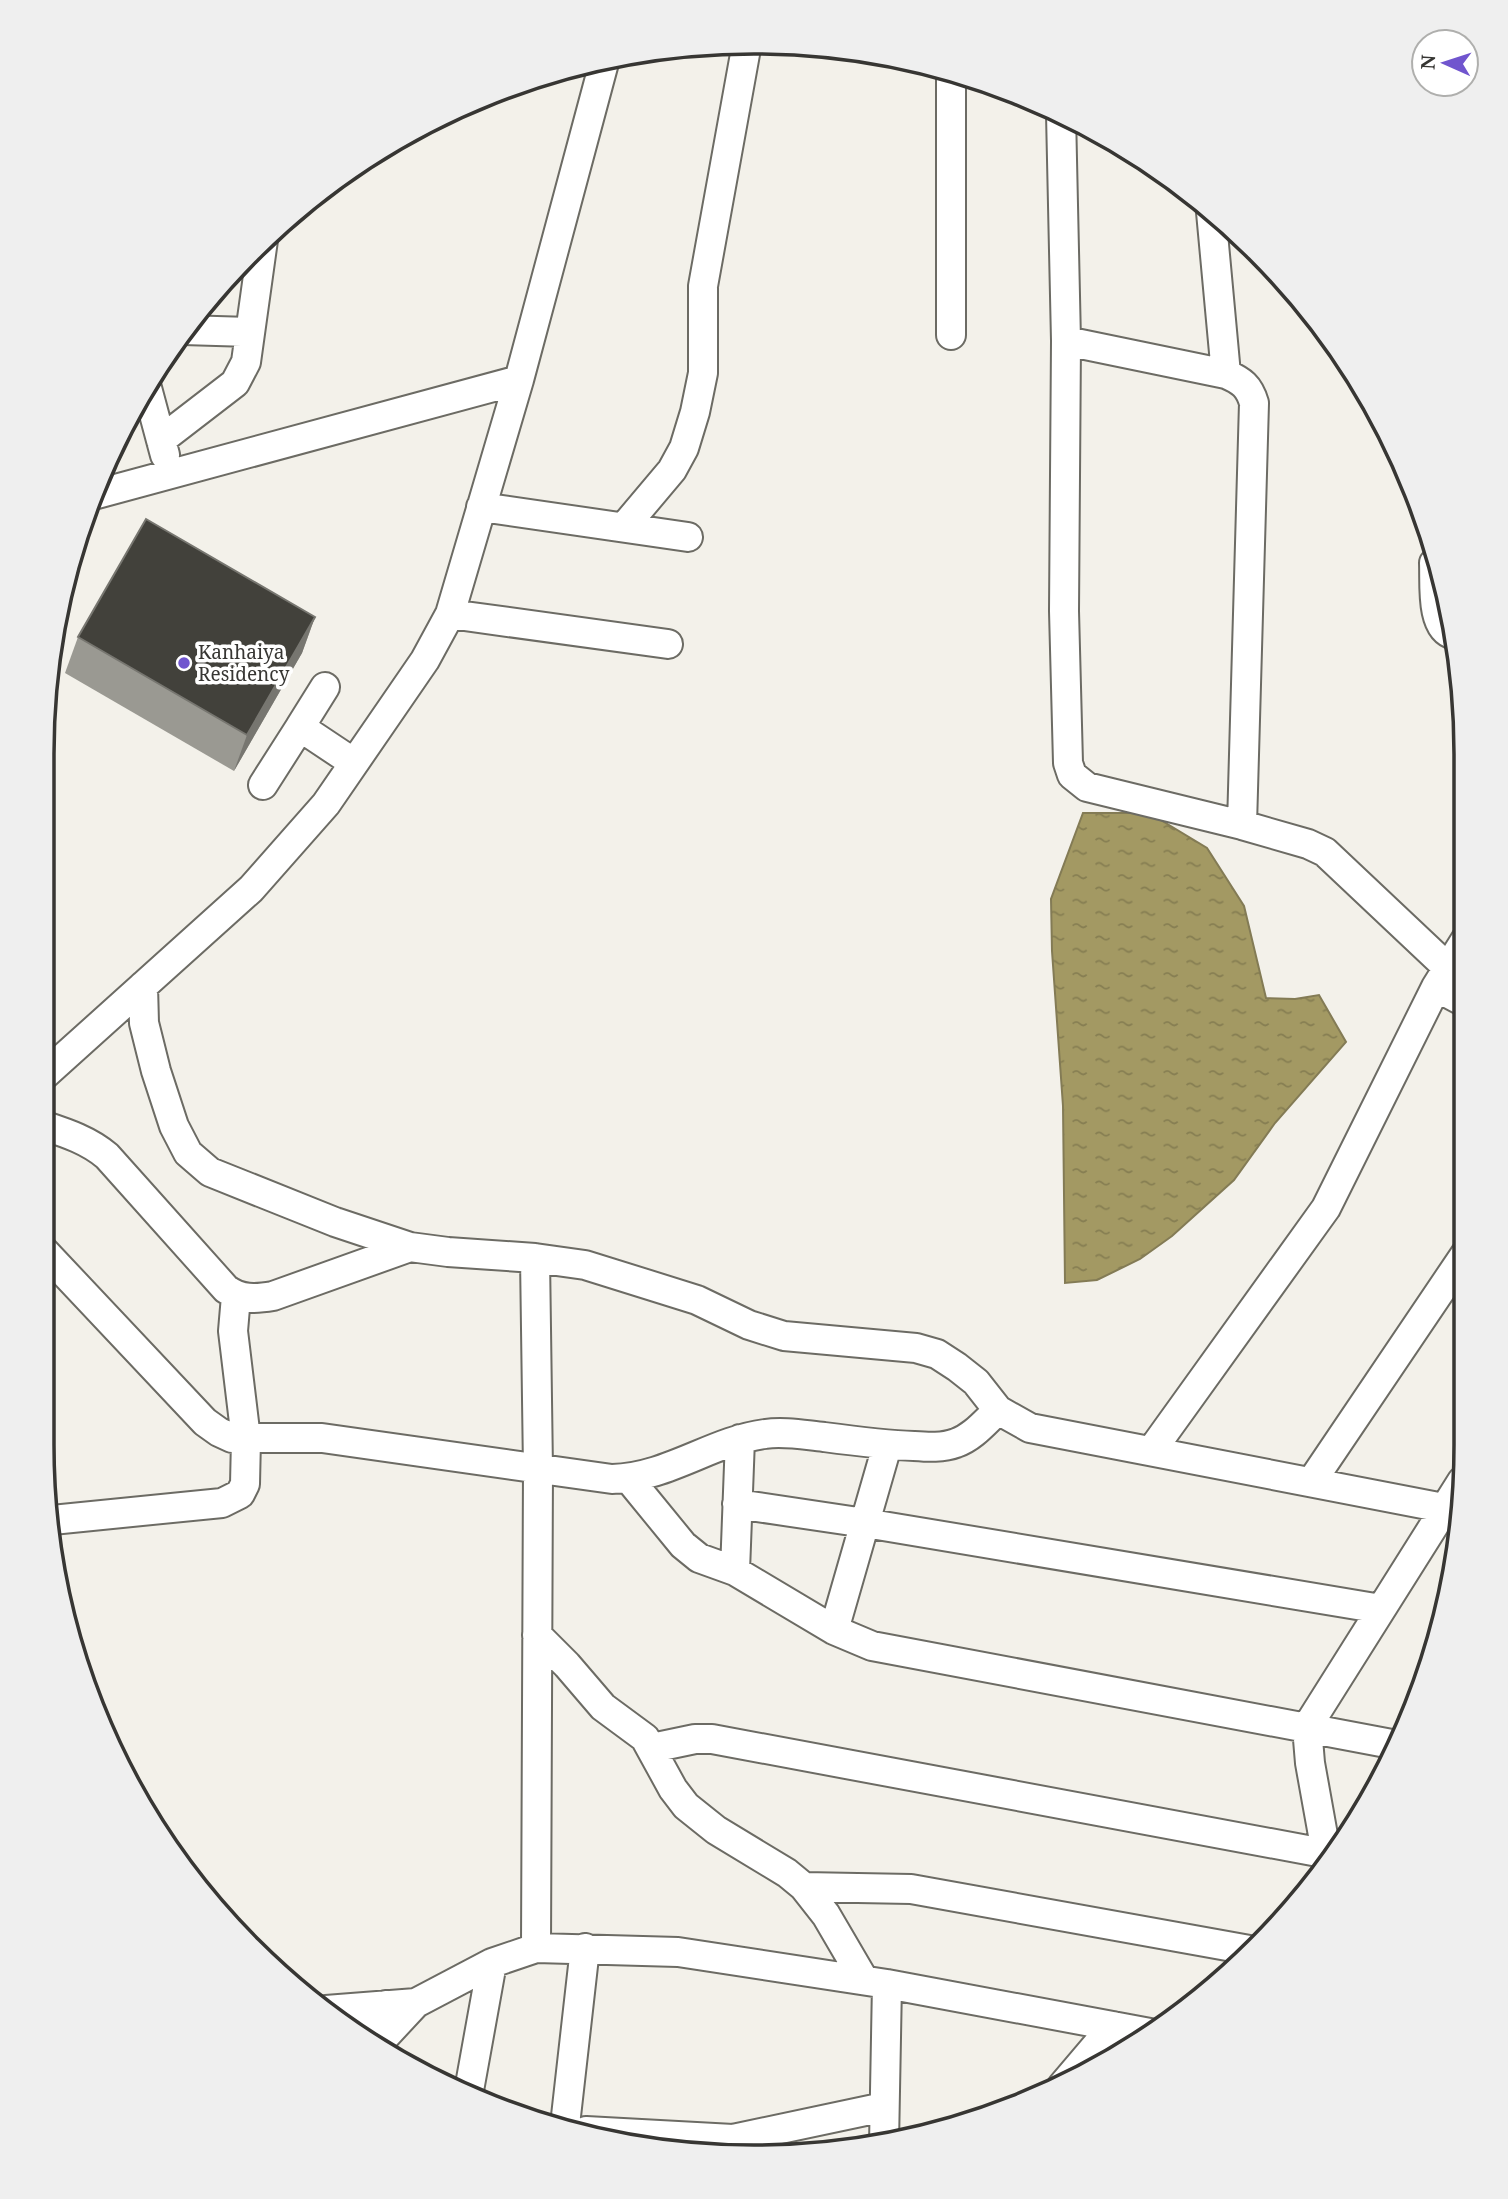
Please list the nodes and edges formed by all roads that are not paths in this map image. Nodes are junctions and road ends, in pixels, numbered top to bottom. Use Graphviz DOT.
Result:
graph roads {
  1 [pos="745,54"];
  2 [pos="602,71"];
  3 [pos="951,83"];
  4 [pos="1061,125"];
  5 [pos="1212,226"];
  6 [pos="261,258"];
  7 [pos="197,330"];
  8 [pos="250,332"];
  9 [pos="951,335"];
  10 [pos="1066,341"];
  11 [pos="1226,374"];
  12 [pos="519,380"];
  13 [pos="150,400"];
  14 [pos="161,440"];
  15 [pos="179,472"];
  16 [pos="106,492"];
  17 [pos="481,507"];
  18 [pos="624,527"];
  19 [pos="688,537"];
  20 [pos="1438,606"];
  21 [pos="450,614"];
  22 [pos="1442,627"];
  23 [pos="668,644"];
  24 [pos="325,687"];
  25 [pos="300,727"];
  26 [pos="354,763"];
  27 [pos="263,785"];
  28 [pos="1242,825"];
  29 [pos="1454,958"];
  30 [pos="1442,977"];
  31 [pos="143,986"];
  32 [pos="1454,990"];
  33 [pos="54,1066"];
  34 [pos="54,1136"];
  35 [pos="410,1247"];
  36 [pos="535,1258"];
  37 [pos="54,1262"];
  38 [pos="1454,1271"];
  39 [pos="236,1296"];
  40 [pos="998,1410"];
  41 [pos="246,1439"];
  42 [pos="740,1439"];
  43 [pos="887,1446"];
  44 [pos="1152,1450"];
  45 [pos="538,1469"];
  46 [pos="629,1479"];
  47 [pos="1312,1481"];
  48 [pos="737,1504"];
  49 [pos="1450,1509"];
  50 [pos="1450,1512"];
  51 [pos="59,1519"];
  52 [pos="865,1523"];
  53 [pos="734,1572"];
  54 [pos="1381,1609"];
  55 [pos="834,1630"];
  56 [pos="537,1634"];
  57 [pos="1307,1727"];
  58 [pos="1387,1743"];
  59 [pos="652,1748"];
  60 [pos="1328,1846"];
  61 [pos="1321,1855"];
  62 [pos="804,1887"];
  63 [pos="536,1948"];
  64 [pos="584,1948"];
  65 [pos="1240,1948"];
  66 [pos="492,1963"];
  67 [pos="875,1982"];
  68 [pos="416,2003"];
  69 [pos="386,2005"];
  70 [pos="340,2009"];
  71 [pos="1113,2026"];
  72 [pos="366,2028"];
  73 [pos="1137,2031"];
  74 [pos="383,2038"];
  75 [pos="1081,2063"];
  76 [pos="470,2084"];
  77 [pos="884,2107"];
  78 [pos="566,2119"];
  79 [pos="884,2132"];
  80 [pos="631,2133"];
  1 -- 18 [label="street"];
  2 -- 12 [label="street"];
  3 -- 9 [label="street"];
  4 -- 10 [label="street"];
  5 -- 11 [label="street"];
  6 -- 8 [label="street"];
  7 -- 8 [label="street"];
  8 -- 14 [label="street"];
  10 -- 11 [label="street"];
  10 -- 28 [label="street"];
  11 -- 28 [label="street"];
  12 -- 15 [label="street"];
  12 -- 17 [label="street"];
  13 -- 14 [label="street"];
  14 -- 15 [label="street"];
  15 -- 16 [label="street"];
  17 -- 18 [label="street"];
  17 -- 21 [label="street"];
  18 -- 19 [label="street"];
  20 -- 22 [label="street"];
  21 -- 23 [label="street"];
  21 -- 26 [label="street"];
  24 -- 25 [label="street"];
  25 -- 26 [label="street"];
  25 -- 27 [label="street"];
  26 -- 31 [label="street"];
  28 -- 30 [label="street"];
  29 -- 30 [label="street"];
  30 -- 32 [label="street"];
  30 -- 44 [label="street"];
  31 -- 33 [label="street"];
  31 -- 35 [label="street"];
  34 -- 39 [label="street"];
  35 -- 36 [label="street"];
  35 -- 39 [label="street"];
  36 -- 40 [label="street"];
  36 -- 45 [label="street"];
  37 -- 41 [label="street"];
  38 -- 47 [label="street"];
  39 -- 41 [label="street"];
  40 -- 43 [label="street"];
  40 -- 44 [label="street"];
  41 -- 45 [label="street"];
  41 -- 51 [label="street"];
  42 -- 43 [label="street"];
  42 -- 46 [label="street"];
  42 -- 48 [label="street"];
  43 -- 52 [label="street"];
  44 -- 47 [label="street"];
  45 -- 46 [label="street"];
  45 -- 56 [label="street"];
  46 -- 53 [label="street"];
  47 -- 49 [label="street"];
  48 -- 52 [label="street"];
  48 -- 53 [label="street"];
  50 -- 54 [label="street"];
  52 -- 54 [label="street"];
  52 -- 55 [label="street"];
  53 -- 55 [label="street"];
  54 -- 57 [label="street"];
  55 -- 57 [label="street"];
  56 -- 59 [label="street"];
  56 -- 63 [label="street"];
  57 -- 58 [label="street"];
  57 -- 60 [label="street"];
  59 -- 61 [label="street"];
  59 -- 62 [label="street"];
  62 -- 65 [label="street"];
  62 -- 67 [label="street"];
  63 -- 64 [label="street"];
  63 -- 66 [label="street"];
  64 -- 67 [label="street"];
  64 -- 78 [label="street"];
  66 -- 68 [label="street"];
  66 -- 76 [label="street"];
  67 -- 71 [label="street"];
  67 -- 77 [label="street"];
  68 -- 69 [label="street"];
  68 -- 74 [label="street"];
  69 -- 70 [label="street"];
  69 -- 72 [label="street"];
  71 -- 73 [label="street"];
  71 -- 75 [label="street"];
  77 -- 79 [label="street"];
  77 -- 80 [label="street"];
}
